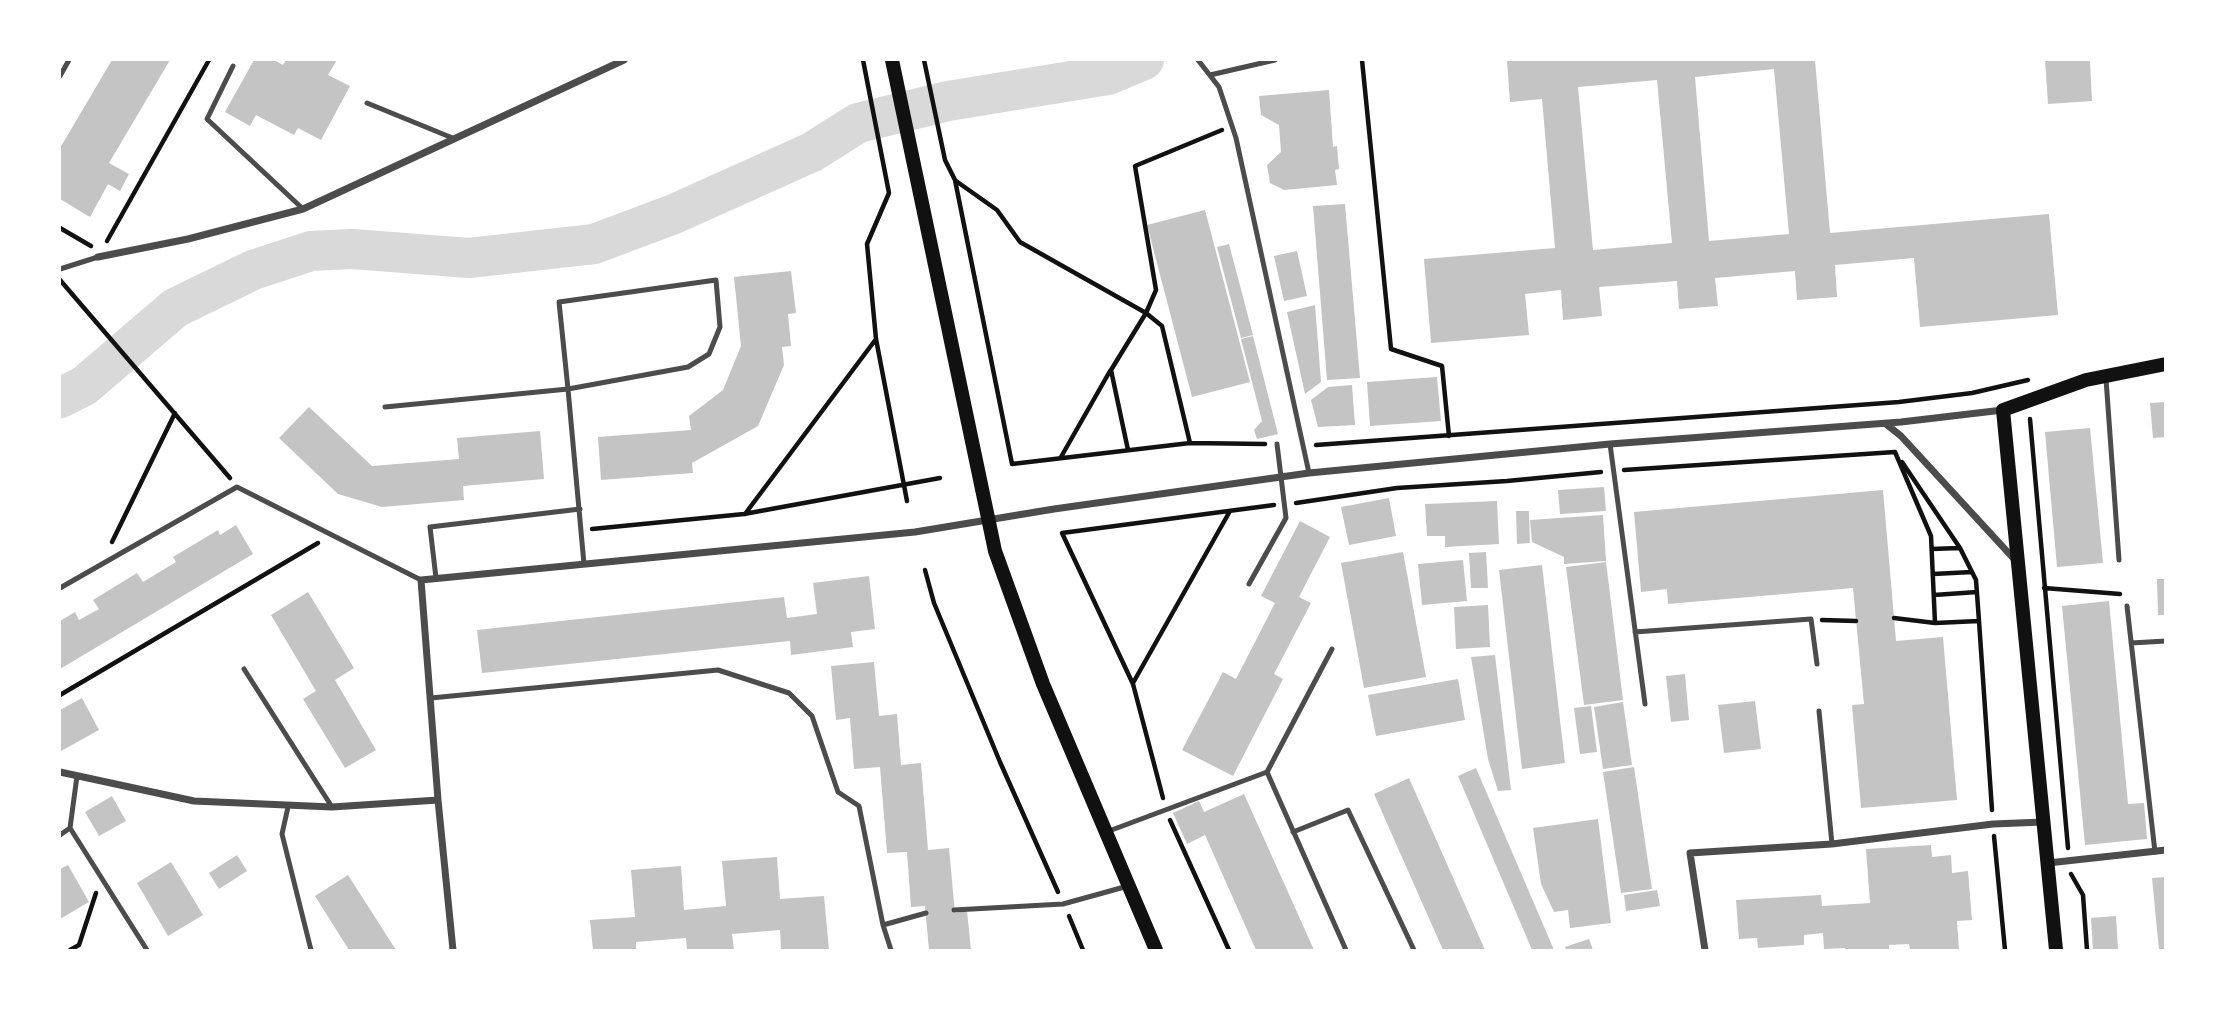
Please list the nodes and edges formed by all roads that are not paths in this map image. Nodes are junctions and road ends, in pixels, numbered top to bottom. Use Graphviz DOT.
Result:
graph roads {
  1 [pos="69,60"];
  2 [pos="624,60"];
  3 [pos="892,60"];
  4 [pos="1198,60"];
  5 [pos="1275,60"];
  6 [pos="233,66"];
  7 [pos="60,75"];
  8 [pos="1210,75"];
  9 [pos="367,103"];
  10 [pos="455,139"];
  11 [pos="303,209"];
  12 [pos="98,257"];
  13 [pos="60,269"];
  14 [pos="2165,365"];
  15 [pos="2106,376"];
  16 [pos="568,390"];
  17 [pos="385,407"];
  18 [pos="2003,410"];
  19 [pos="1886,423"];
  20 [pos="1277,444"];
  21 [pos="1610,444"];
  22 [pos="1310,473"];
  23 [pos="1280,477"];
  24 [pos="580,509"];
  25 [pos="988,520"];
  26 [pos="2119,560"];
  27 [pos="2017,563"];
  28 [pos="584,564"];
  29 [pos="436,578"];
  30 [pos="421,580"];
  31 [pos="1249,584"];
  32 [pos="60,588"];
  33 [pos="2127,606"];
  34 [pos="1635,632"];
  35 [pos="2165,641"];
  36 [pos="2131,643"];
  37 [pos="1332,649"];
  38 [pos="1817,664"];
  39 [pos="244,669"];
  40 [pos="431,698"];
  41 [pos="1645,704"];
  42 [pos="1819,711"];
  43 [pos="60,772"];
  44 [pos="1267,772"];
  45 [pos="78,776"];
  46 [pos="438,800"];
  47 [pos="288,807"];
  48 [pos="332,807"];
  49 [pos="2043,822"];
  50 [pos="70,828"];
  51 [pos="1106,832"];
  52 [pos="1293,832"];
  53 [pos="60,835"];
  54 [pos="1832,844"];
  55 [pos="2165,850"];
  56 [pos="2155,852"];
  57 [pos="2047,863"];
  58 [pos="1128,886"];
  59 [pos="954,910"];
  60 [pos="926,913"];
  61 [pos="883,925"];
  62 [pos="146,950"];
  63 [pos="311,950"];
  64 [pos="453,950"];
  65 [pos="891,950"];
  66 [pos="1156,950"];
  67 [pos="1346,950"];
  68 [pos="1415,950"];
  69 [pos="1705,950"];
  70 [pos="2056,950"];
  1 -- 7 [label="lane"];
  2 -- 10 [label="street"];
  3 -- 25 [label="main road"];
  4 -- 8 [label="lane"];
  5 -- 8 [label="lane"];
  6 -- 11 [label="lane"];
  8 -- 22 [label="lane"];
  9 -- 10 [label="lane"];
  10 -- 11 [label="street"];
  11 -- 12 [label="street"];
  12 -- 13 [label="lane"];
  14 -- 15 [label="main road"];
  15 -- 18 [label="main road"];
  15 -- 26 [label="lane"];
  16 -- 16 [label="lane"];
  16 -- 17 [label="lane"];
  16 -- 24 [label="lane"];
  18 -- 19 [label="street"];
  18 -- 27 [label="main road"];
  19 -- 21 [label="street"];
  19 -- 27 [label="street"];
  20 -- 23 [label="lane"];
  21 -- 22 [label="street"];
  21 -- 34 [label="lane"];
  22 -- 23 [label="street"];
  23 -- 25 [label="street"];
  23 -- 31 [label="lane"];
  24 -- 28 [label="lane"];
  24 -- 29 [label="lane"];
  25 -- 28 [label="street"];
  25 -- 51 [label="main road"];
  27 -- 49 [label="main road"];
  28 -- 29 [label="street"];
  29 -- 30 [label="street"];
  30 -- 32 [label="lane"];
  30 -- 40 [label="street"];
  33 -- 36 [label="lane"];
  34 -- 38 [label="lane"];
  34 -- 41 [label="lane"];
  35 -- 36 [label="lane"];
  36 -- 56 [label="lane"];
  37 -- 44 [label="lane"];
  39 -- 48 [label="lane"];
  40 -- 46 [label="street"];
  40 -- 61 [label="lane"];
  42 -- 54 [label="lane"];
  43 -- 45 [label="street"];
  44 -- 51 [label="lane"];
  44 -- 52 [label="lane"];
  45 -- 47 [label="street"];
  45 -- 50 [label="lane"];
  46 -- 48 [label="street"];
  46 -- 64 [label="street"];
  47 -- 48 [label="street"];
  47 -- 63 [label="lane"];
  49 -- 54 [label="street"];
  49 -- 57 [label="main road"];
  50 -- 53 [label="lane"];
  50 -- 62 [label="lane"];
  51 -- 58 [label="main road"];
  52 -- 67 [label="lane"];
  52 -- 68 [label="lane"];
  54 -- 69 [label="street"];
  55 -- 56 [label="street"];
  56 -- 57 [label="street"];
  57 -- 70 [label="main road"];
  58 -- 59 [label="lane"];
  58 -- 66 [label="main road"];
  60 -- 61 [label="lane"];
  61 -- 65 [label="lane"];
}
